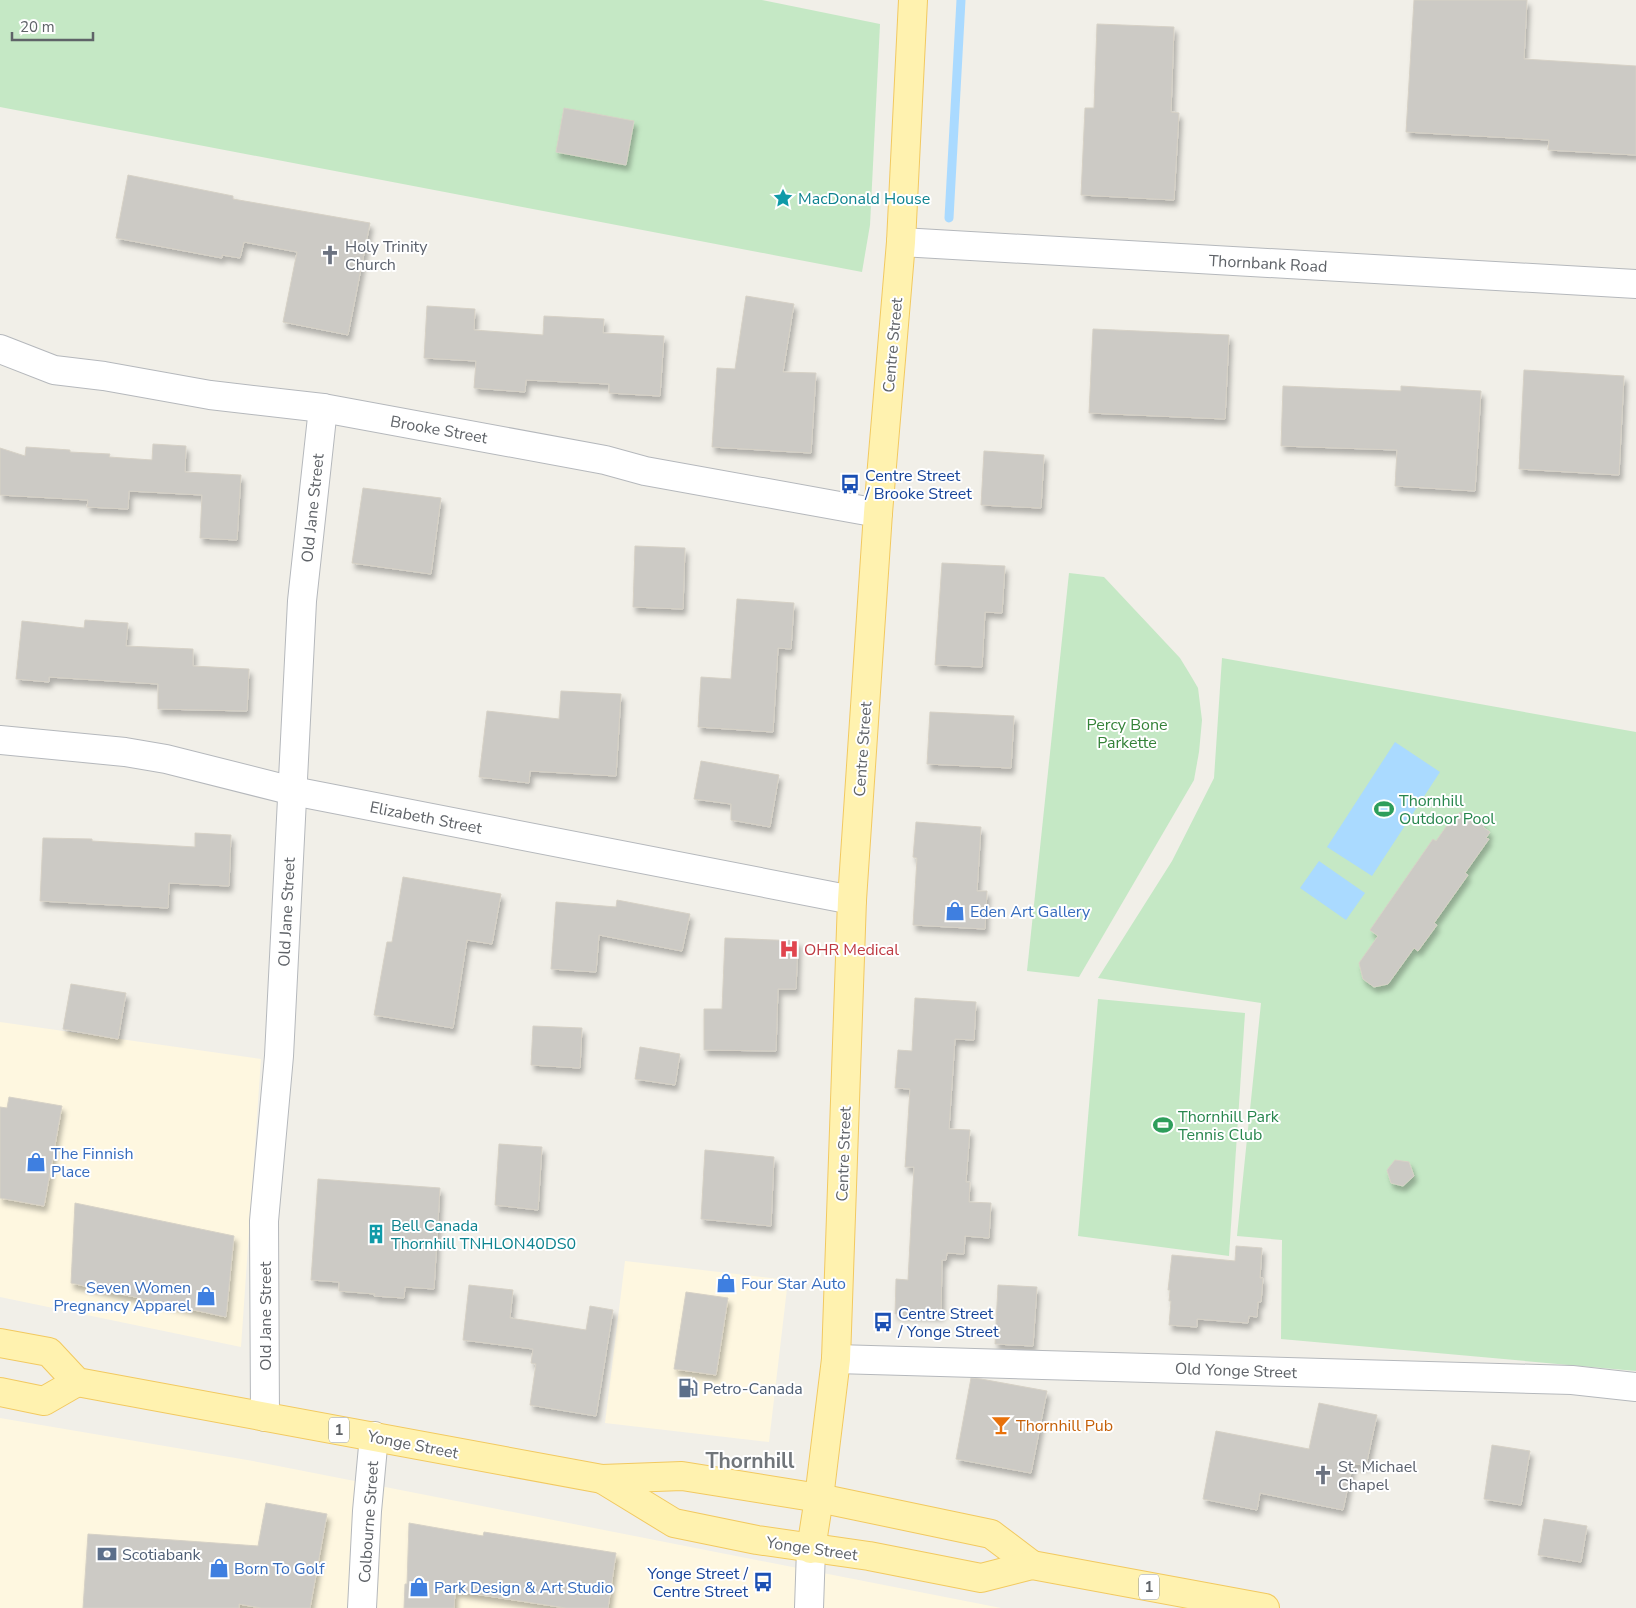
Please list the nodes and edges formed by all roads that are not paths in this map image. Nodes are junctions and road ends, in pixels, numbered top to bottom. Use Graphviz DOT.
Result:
graph roads {
  1 [pos="913,0"];
  2 [pos="900,242"];
  3 [pos="1636,284"];
  4 [pos="0,349"];
  5 [pos="323,408"];
  6 [pos="878,513"];
  7 [pos="0,740"];
  8 [pos="293,791"];
  9 [pos="852,900"];
  10 [pos="0,1343"];
  11 [pos="836,1358"];
  12 [pos="77,1382"];
  13 [pos="1636,1387"];
  14 [pos="0,1392"];
  15 [pos="265,1416"];
  16 [pos="374,1436"];
  17 [pos="602,1479"];
  18 [pos="819,1498"];
  19 [pos="811,1549"];
  20 [pos="1032,1566"];
  21 [pos="362,1608"];
  22 [pos="809,1608"];
  23 [pos="1265,1608"];
  1 -- 2 [label="main road, Centre Street"];
  2 -- 3 [label="street, Thornbank Road"];
  2 -- 6 [label="main road, Centre Street"];
  4 -- 5 [label="street, Brooke Street"];
  5 -- 6 [label="street, Brooke Street"];
  5 -- 8 [label="street, Old Jane Street"];
  6 -- 9 [label="main road, Centre Street"];
  7 -- 8 [label="street, Elizabeth Street"];
  8 -- 9 [label="street, Elizabeth Street"];
  8 -- 15 [label="street, Old Jane Street"];
  9 -- 11 [label="main road, Centre Street"];
  10 -- 12 [label="main road"];
  11 -- 13 [label="street, Old Yonge Street"];
  11 -- 18 [label="main road, Centre Street"];
  12 -- 14 [label="main road"];
  12 -- 15 [label="main road, Yonge Street / 1"];
  15 -- 16 [label="main road, Yonge Street / 1"];
  16 -- 17 [label="main road, Yonge Street / 1"];
  16 -- 21 [label="street, Colbourne Street"];
  17 -- 18 [label="main road, Yonge Street / 1"];
  17 -- 19 [label="main road, Yonge Street / 1"];
  18 -- 19 [label="main road, Centre Street"];
  18 -- 20 [label="main road, Yonge Street / 1"];
  19 -- 20 [label="main road, Yonge Street / 1"];
  19 -- 22 [label="street"];
  20 -- 23 [label="main road, Yonge Street / 1"];
}
